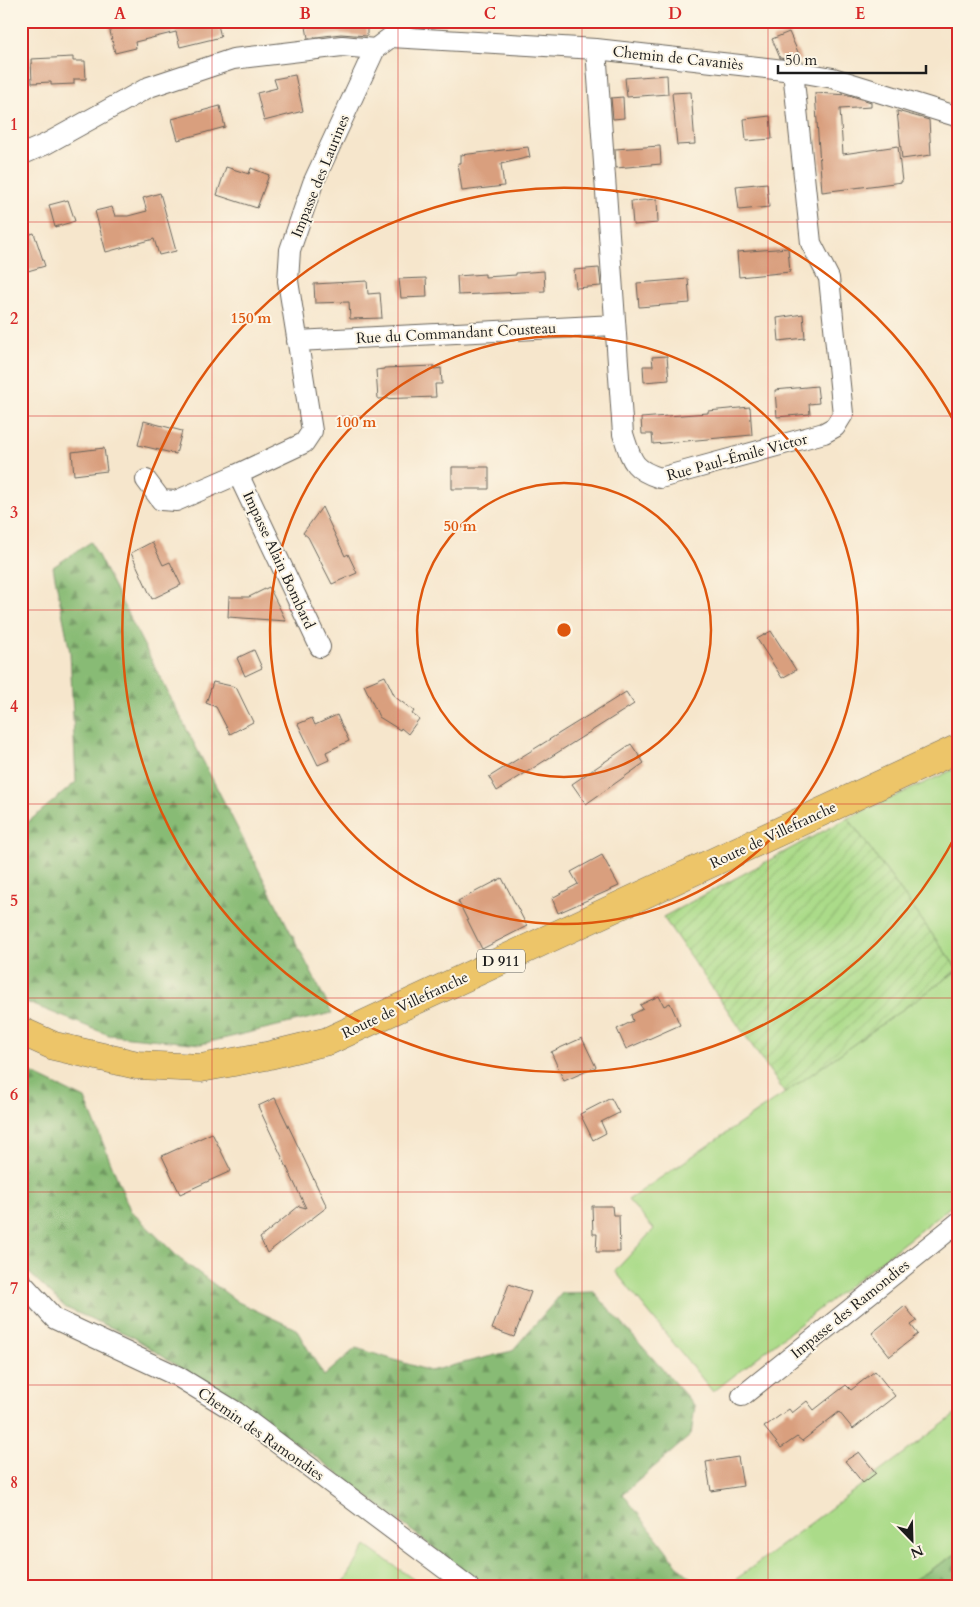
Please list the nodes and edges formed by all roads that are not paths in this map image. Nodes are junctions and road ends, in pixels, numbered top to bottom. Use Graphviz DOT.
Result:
graph roads {
  1 [pos="387,36"];
  2 [pos="596,49"];
  3 [pos="793,71"];
  4 [pos="959,117"];
  5 [pos="21,155"];
  6 [pos="615,325"];
  7 [pos="298,341"];
  8 [pos="238,474"];
  9 [pos="146,480"];
  10 [pos="320,647"];
  11 [pos="959,748"];
  12 [pos="21,1031"];
  13 [pos="959,1222"];
  14 [pos="21,1282"];
  15 [pos="742,1396"];
  16 [pos="468,1586"];
  1 -- 2 [label="street, Chemin de Cavaniès"];
  1 -- 5 [label="street, Chemin de Cavaniès"];
  1 -- 7 [label="street, Impasse des Laurines"];
  2 -- 3 [label="street, Chemin de Cavaniès"];
  2 -- 6 [label="street, Rue Paul-Émile Victor"];
  3 -- 4 [label="street, Chemin de Cavaniès"];
  3 -- 6 [label="street, Rue Paul-Émile Victor"];
  6 -- 7 [label="street, Rue du Commandant Cousteau"];
  7 -- 8 [label="street, Impasse des Laurines"];
  8 -- 9 [label="street, Impasse des Laurines"];
  8 -- 10 [label="street, Impasse Alain Bombard"];
  11 -- 12 [label="main road, Route de Villefranche / D 911"];
  13 -- 15 [label="street, Impasse des Ramondies"];
  14 -- 16 [label="street, Chemin des Ramondies"];
}
